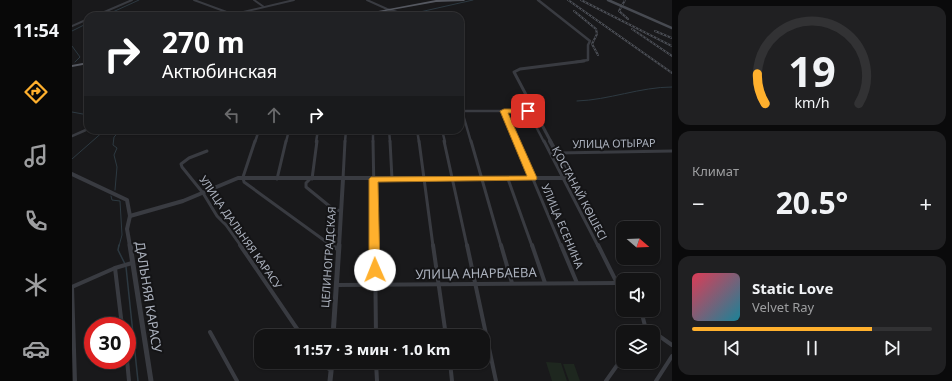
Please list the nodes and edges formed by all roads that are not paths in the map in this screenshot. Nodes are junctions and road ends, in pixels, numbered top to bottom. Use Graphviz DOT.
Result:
graph roads {
  1 [pos="132,0"];
  2 [pos="194,0"];
  3 [pos="254,0"];
  4 [pos="294,0"];
  5 [pos="367,0"];
  6 [pos="440,0"];
  7 [pos="458,0"];
  8 [pos="464,0"];
  9 [pos="538,0"];
  10 [pos="608,0"];
  11 [pos="434,1"];
  12 [pos="264,7"];
  13 [pos="387,9"];
  14 [pos="104,12"];
  15 [pos="227,12"];
  16 [pos="241,12"];
  17 [pos="372,12"];
  18 [pos="396,12"];
  19 [pos="84,21"];
  20 [pos="72,26"];
  21 [pos="672,28"];
  22 [pos="84,64"];
  23 [pos="72,66"];
  24 [pos="532,109"];
  25 [pos="464,111"];
  26 [pos="504,111"];
  27 [pos="528,111"];
  28 [pos="464,121"];
  29 [pos="84,131"];
  30 [pos="258,134"];
  31 [pos="288,134"];
  32 [pos="317,134"];
  33 [pos="346,134"];
  34 [pos="373,134"];
  35 [pos="389,134"];
  36 [pos="418,134"];
  37 [pos="443,134"];
  38 [pos="72,136"];
  39 [pos="207,151"];
  40 [pos="672,151"];
  41 [pos="557,153"];
  42 [pos="72,174"];
  43 [pos="243,178"];
  44 [pos="533,178"];
  45 [pos="277,179"];
  46 [pos="311,179"];
  47 [pos="343,179"];
  48 [pos="374,179"];
  49 [pos="392,179"];
  50 [pos="424,179"];
  51 [pos="453,179"];
  52 [pos="482,179"];
  53 [pos="508,179"];
  54 [pos="562,179"];
  55 [pos="203,193"];
  56 [pos="341,211"];
  57 [pos="130,216"];
  58 [pos="339,250"];
  59 [pos="132,263"];
  60 [pos="117,267"];
  61 [pos="512,283"];
  62 [pos="545,283"];
  63 [pos="577,283"];
  64 [pos="616,283"];
  65 [pos="336,284"];
  66 [pos="375,284"];
  67 [pos="439,284"];
  68 [pos="475,284"];
  69 [pos="121,317"];
  70 [pos="297,329"];
  71 [pos="333,329"];
  72 [pos="376,329"];
  73 [pos="445,329"];
  74 [pos="210,332"];
  75 [pos="660,337"];
  76 [pos="672,345"];
  77 [pos="672,356"];
  78 [pos="616,367"];
  79 [pos="127,369"];
  80 [pos="376,369"];
  81 [pos="451,369"];
  82 [pos="331,370"];
  83 [pos="76,381"];
  84 [pos="129,381"];
  85 [pos="151,381"];
  86 [pos="237,381"];
  87 [pos="330,381"];
  88 [pos="377,381"];
  89 [pos="452,381"];
  90 [pos="496,381"];
  91 [pos="606,381"];
  92 [pos="656,381"];
  1 -- 14 [label="street"];
  2 -- 15 [label="street"];
  3 -- 12 [label="street"];
  4 -- 12 [label="street"];
  5 -- 13 [label="street"];
  6 -- 11 [label="main road"];
  7 -- 8 [label="main road"];
  8 -- 11 [label="main road"];
  9 -- 24 [label="street"];
  10 -- 21 [label="main road"];
  11 -- 13 [label="main road"];
  12 -- 16 [label="street"];
  13 -- 17 [label="main road"];
  13 -- 18 [label="street"];
  19 -- 20 [label="street"];
  22 -- 23 [label="main road"];
  24 -- 27 [label="street"];
  24 -- 41 [label="street"];
  25 -- 26 [label="street"];
  26 -- 27 [label="street"];
  26 -- 44 [label="street, УЛИЦА ЕСЕНИНА"];
  27 -- 54 [label="street, ҚОСТАНАЙ КӨШЕСІ"];
  28 -- 52 [label="street"];
  29 -- 38 [label="street"];
  30 -- 43 [label="street"];
  31 -- 45 [label="street"];
  32 -- 46 [label="street"];
  33 -- 47 [label="street"];
  34 -- 48 [label="street"];
  35 -- 49 [label="street"];
  36 -- 50 [label="street"];
  37 -- 51 [label="street"];
  39 -- 55 [label="street, УЛИЦА ДАЛЬНЯЯ КАРАСУ"];
  40 -- 41 [label="street, УЛИЦА ОТЫРАР"];
  41 -- 54 [label="street"];
  42 -- 57 [label="street"];
  43 -- 45 [label="street"];
  43 -- 55 [label="street"];
  43 -- 58 [label="street"];
  44 -- 53 [label="street"];
  44 -- 54 [label="street"];
  44 -- 63 [label="street, УЛИЦА ЕСЕНИНА"];
  45 -- 46 [label="street"];
  46 -- 47 [label="street"];
  46 -- 56 [label="street"];
  47 -- 48 [label="street"];
  47 -- 56 [label="street, ЦЕЛИНОГРАДСКАЯ"];
  48 -- 49 [label="street"];
  48 -- 66 [label="street"];
  49 -- 50 [label="street"];
  50 -- 51 [label="street"];
  50 -- 67 [label="street"];
  51 -- 52 [label="street"];
  51 -- 68 [label="street"];
  52 -- 53 [label="street"];
  52 -- 61 [label="street"];
  53 -- 62 [label="street"];
  54 -- 64 [label="street, ҚОСТАНАЙ КӨШЕСІ"];
  55 -- 57 [label="street"];
  55 -- 70 [label="street, УЛИЦА ДАЛЬНЯЯ КАРАСУ"];
  56 -- 58 [label="street, ЦЕЛИНОГРАДСКАЯ"];
  57 -- 59 [label="street, ДАЛЬНЯЯ КАРАСУ"];
  58 -- 65 [label="street, ЦЕЛИНОГРАДСКАЯ"];
  59 -- 60 [label="street"];
  59 -- 85 [label="street, ДАЛЬНЯЯ КАРАСУ"];
  60 -- 69 [label="street"];
  60 -- 83 [label="street"];
  61 -- 62 [label="street, УЛИЦА АНАРБАЕВА"];
  61 -- 68 [label="street, УЛИЦА АНАРБАЕВА"];
  62 -- 63 [label="street, УЛИЦА АНАРБАЕВА"];
  63 -- 64 [label="street, УЛИЦА АНАРБАЕВА"];
  65 -- 66 [label="street, УЛИЦА АНАРБАЕВА"];
  65 -- 71 [label="street, ЦЕЛИНОГРАДСКАЯ"];
  66 -- 67 [label="street, УЛИЦА АНАРБАЕВА"];
  66 -- 72 [label="street"];
  67 -- 68 [label="street, УЛИЦА АНАРБАЕВА"];
  67 -- 73 [label="street"];
  68 -- 90 [label="street"];
  74 -- 86 [label="street"];
  75 -- 76 [label="street"];
  77 -- 92 [label="street"];
  78 -- 91 [label="street"];
  79 -- 84 [label="street"];
  80 -- 88 [label="street"];
  81 -- 89 [label="street"];
  82 -- 87 [label="street"];
}
